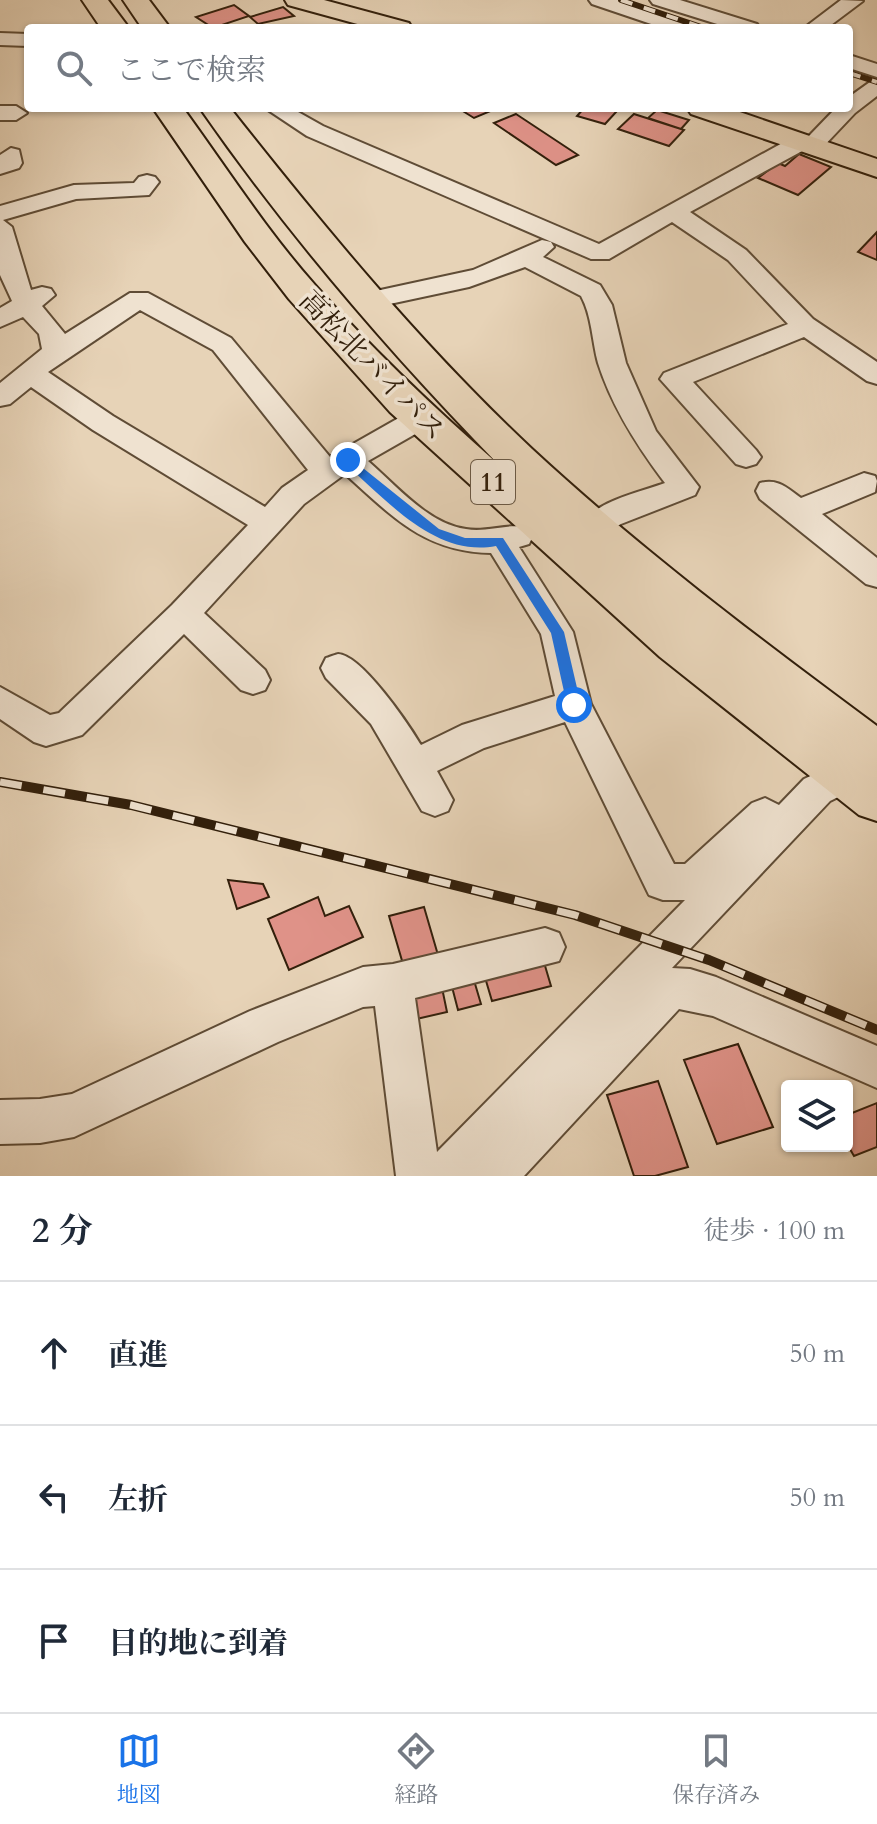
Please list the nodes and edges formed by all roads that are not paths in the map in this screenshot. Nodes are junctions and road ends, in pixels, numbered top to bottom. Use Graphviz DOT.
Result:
graph roads {
  1 [pos="95,0"];
  2 [pos="136,0"];
  3 [pos="297,0"];
  4 [pos="599,0"];
  5 [pos="660,0"];
  6 [pos="851,0"];
  7 [pos="112,24"];
  8 [pos="153,24"];
  9 [pos="385,24"];
  10 [pos="670,24"];
  11 [pos="737,24"];
  12 [pos="820,24"];
  13 [pos="0,39"];
  14 [pos="24,40"];
  15 [pos="853,64"];
  16 [pos="853,80"];
  17 [pos="876,82"];
  18 [pos="853,104"];
  19 [pos="171,112"];
  20 [pos="218,112"];
  21 [pos="283,112"];
  22 [pos="713,112"];
  23 [pos="844,112"];
  24 [pos="808,143"];
  25 [pos="877,168"];
  26 [pos="147,182"];
  27 [pos="673,212"];
  28 [pos="0,214"];
  29 [pos="0,227"];
  30 [pos="558,236"];
  31 [pos="526,258"];
  32 [pos="36,299"];
  33 [pos="371,300"];
  34 [pos="0,319"];
  35 [pos="807,326"];
  36 [pos="56,352"];
  37 [pos="31,374"];
  38 [pos="877,375"];
  39 [pos="0,397"];
  40 [pos="421,418"];
  41 [pos="746,457"];
  42 [pos="337,466"];
  43 [pos="864,484"];
  44 [pos="771,491"];
  45 [pos="798,512"];
  46 [pos="268,523"];
  47 [pos="543,527"];
  48 [pos="595,527"];
  49 [pos="499,541"];
  50 [pos="875,571"];
  51 [pos="184,614"];
  52 [pos="338,668"];
  53 [pos="253,680"];
  54 [pos="0,701"];
  55 [pos="574,705"];
  56 [pos="414,765"];
  57 [pos="859,776"];
  58 [pos="435,800"];
  59 [pos="545,947"];
  60 [pos="393,984"];
  61 [pos="877,1067"];
  62 [pos="0,1122"];
  63 [pos="418,1176"];
  64 [pos="445,1176"];
  65 [pos="493,1176"];
  1 -- 7 [label="highway"];
  2 -- 8 [label="highway"];
  3 -- 9 [label="main road"];
  4 -- 10 [label="street"];
  5 -- 11 [label="street"];
  6 -- 12 [label="street"];
  13 -- 14 [label="street"];
  15 -- 17 [label="street"];
  16 -- 17 [label="street"];
  17 -- 18 [label="street"];
  19 -- 40 [label="highway, 高松北バイパス / 11"];
  20 -- 33 [label="highway, 高松北バイパス / 11"];
  21 -- 30 [label="street"];
  22 -- 24 [label="main road"];
  23 -- 24 [label="street"];
  24 -- 25 [label="main road"];
  24 -- 27 [label="street"];
  26 -- 28 [label="street"];
  27 -- 30 [label="street"];
  27 -- 35 [label="street"];
  29 -- 32 [label="street"];
  30 -- 31 [label="street"];
  31 -- 33 [label="street"];
  31 -- 48 [label="street"];
  32 -- 34 [label="street"];
  32 -- 36 [label="street"];
  33 -- 48 [label="highway, 高松北バイパス / 11"];
  35 -- 38 [label="street"];
  35 -- 41 [label="street"];
  36 -- 37 [label="street"];
  36 -- 42 [label="street"];
  37 -- 39 [label="street"];
  37 -- 46 [label="street"];
  40 -- 42 [label="street"];
  40 -- 47 [label="highway, 高松北バイパス / 11"];
  42 -- 46 [label="street"];
  42 -- 49 [label="street"];
  43 -- 45 [label="street"];
  44 -- 45 [label="street"];
  45 -- 50 [label="street"];
  46 -- 51 [label="street"];
  47 -- 49 [label="street"];
  47 -- 57 [label="highway, 高松北バイパス / 11"];
  48 -- 57 [label="highway, 高松北バイパス / 11"];
  49 -- 55 [label="street"];
  51 -- 53 [label="street"];
  51 -- 54 [label="street"];
  52 -- 56 [label="street"];
  55 -- 56 [label="street"];
  55 -- 57 [label="street"];
  56 -- 58 [label="street"];
  57 -- 64 [label="street"];
  59 -- 60 [label="street"];
  60 -- 62 [label="street"];
  60 -- 63 [label="street"];
  61 -- 65 [label="street"];
}
